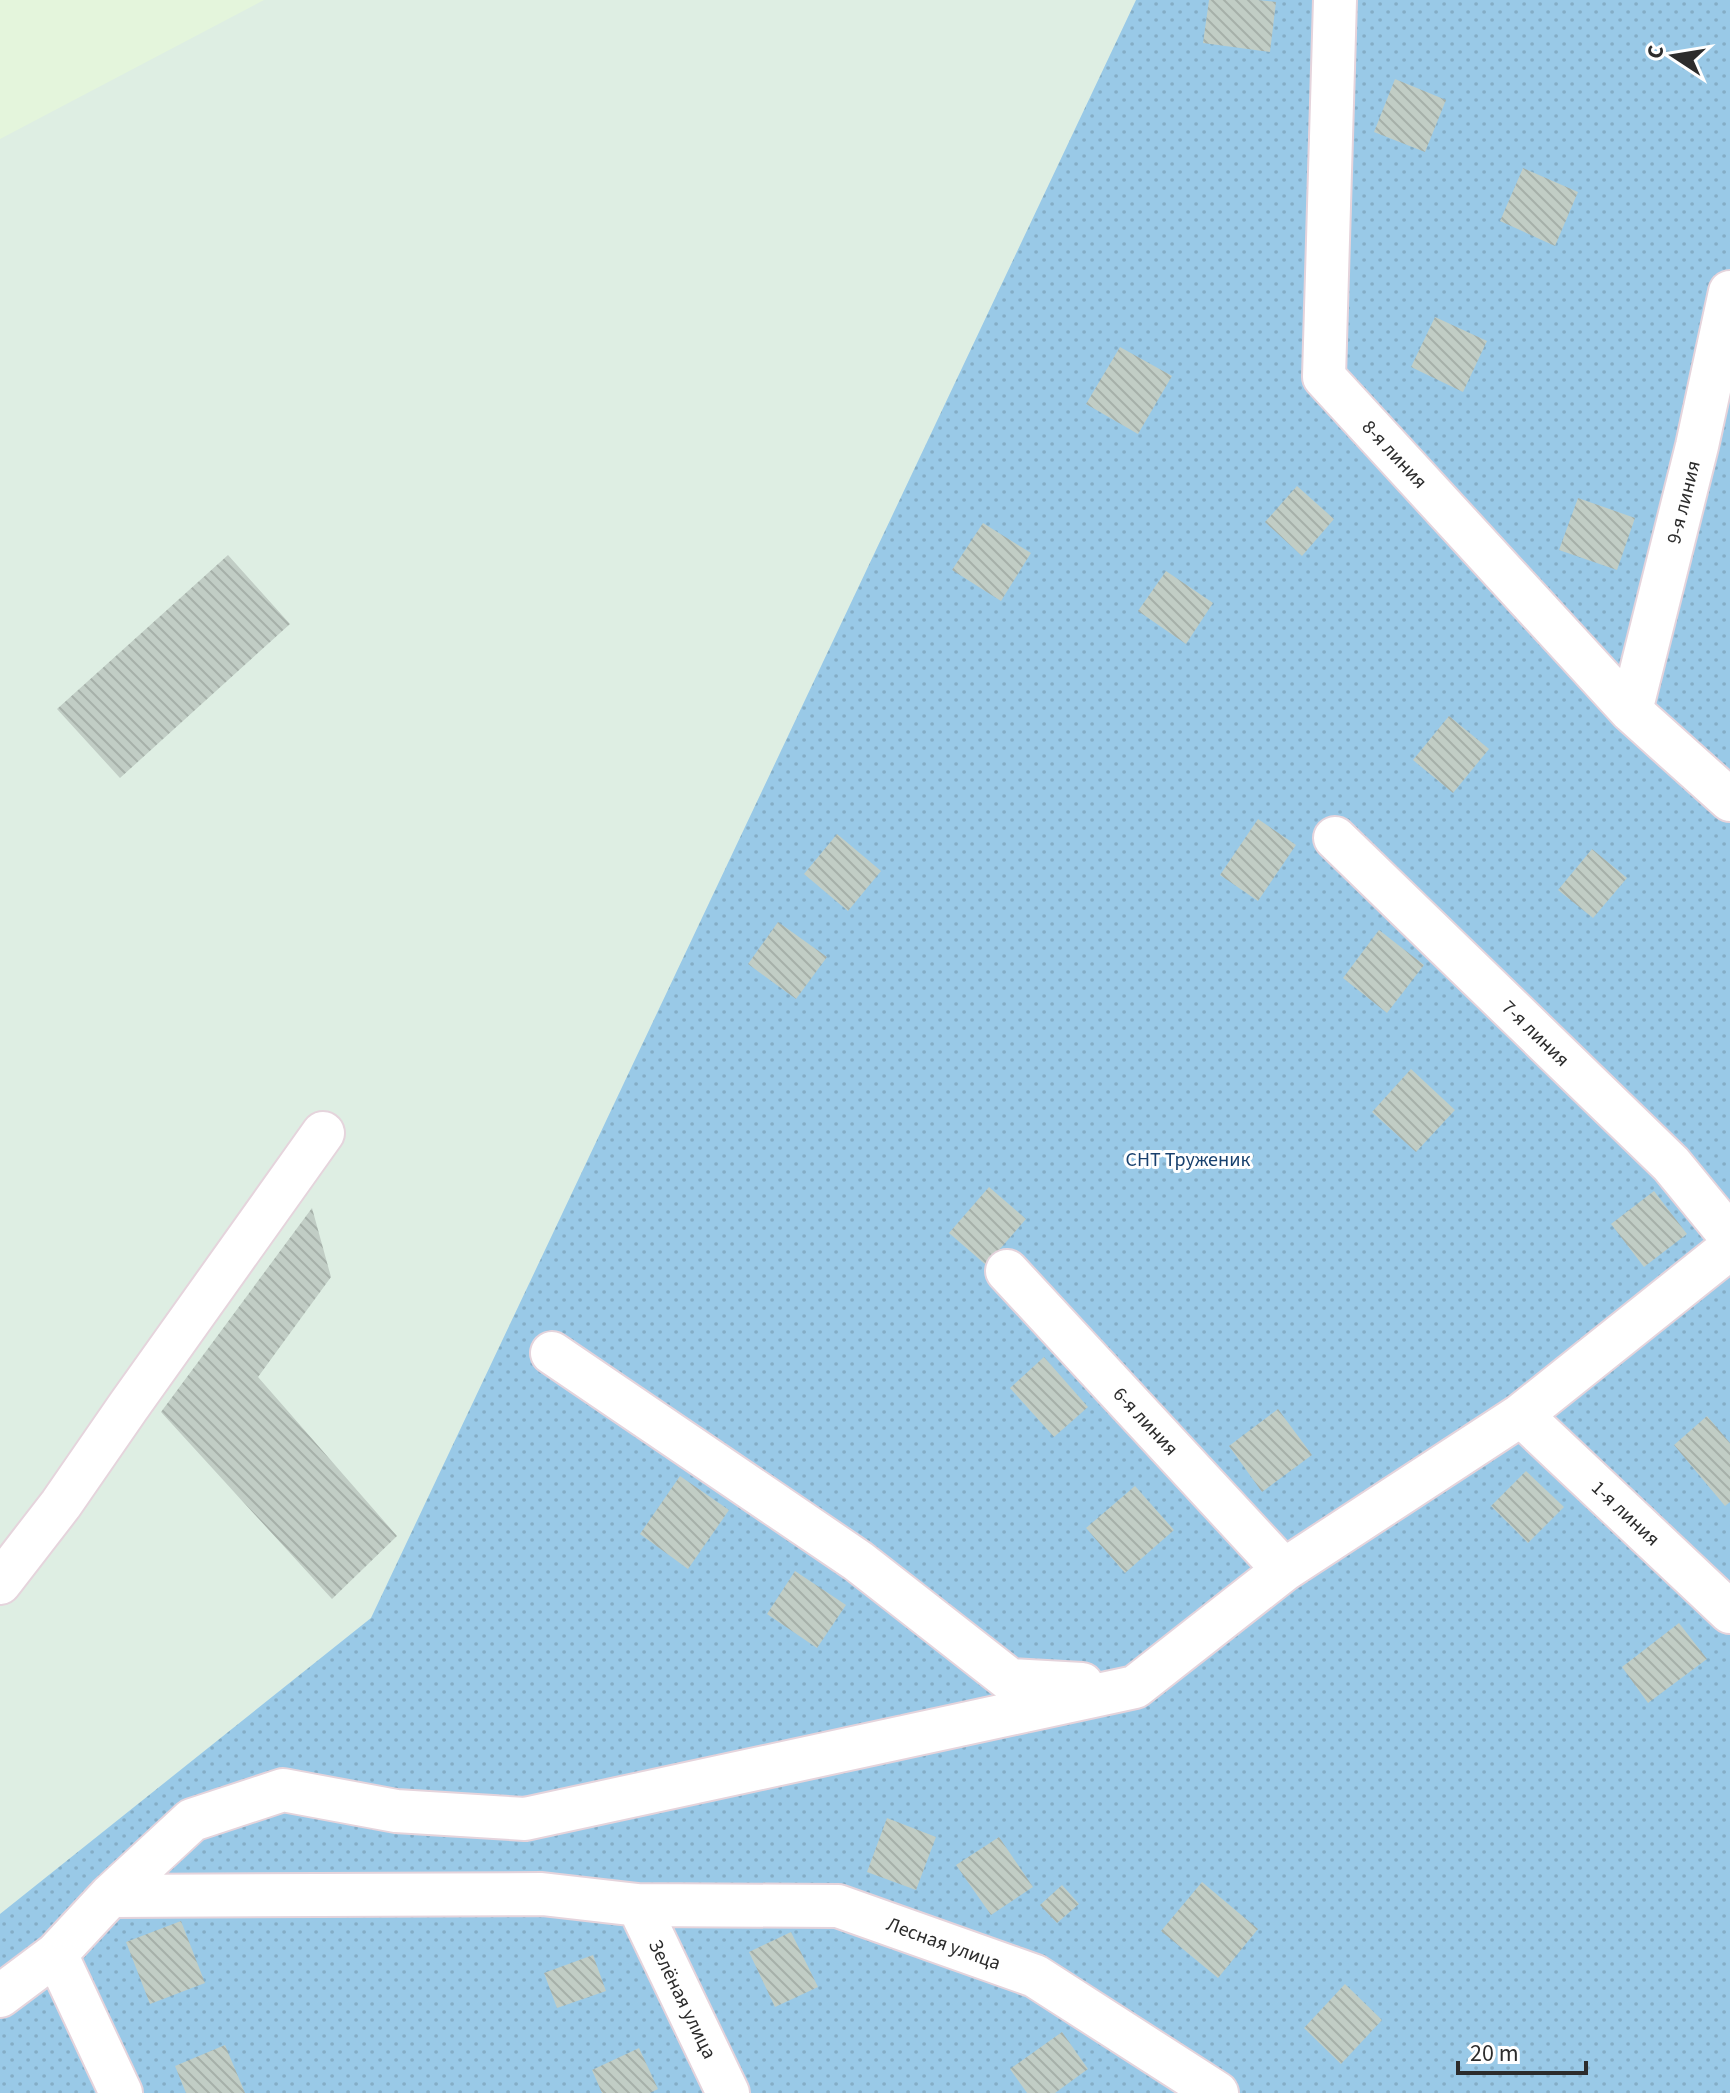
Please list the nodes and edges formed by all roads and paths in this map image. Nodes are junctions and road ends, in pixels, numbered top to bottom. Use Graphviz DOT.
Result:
graph roads {
  1 [pos="1335,0"];
  2 [pos="1730,292"];
  3 [pos="1631,711"];
  4 [pos="1730,800"];
  5 [pos="1335,838"];
  6 [pos="323,1133"];
  7 [pos="1730,1236"];
  8 [pos="1730,1248"];
  9 [pos="1007,1271"];
  10 [pos="552,1353"];
  11 [pos="1521,1415"];
  12 [pos="1284,1570"];
  13 [pos="0,1583"];
  14 [pos="1730,1612"];
  15 [pos="1135,1687"];
  16 [pos="110,1896"];
  17 [pos="638,1905"];
  18 [pos="56,1954"];
  19 [pos="0,1996"];
  20 [pos="121,2093"];
  21 [pos="728,2093"];
  22 [pos="1217,2093"];
  1 -- 3 [label="street, 8-я линия"];
  2 -- 3 [label="street, 9-я линия"];
  3 -- 4 [label="street, 8-я линия"];
  5 -- 7 [label="street, 7-я линия"];
  6 -- 13 [label="street"];
  8 -- 11 [label="street"];
  9 -- 12 [label="street, 6-я линия"];
  10 -- 15 [label="street"];
  11 -- 12 [label="street"];
  11 -- 14 [label="street, 1-я линия"];
  12 -- 15 [label="street"];
  15 -- 16 [label="street"];
  16 -- 17 [label="street, Лесная улица"];
  16 -- 18 [label="street"];
  17 -- 21 [label="street, Зелёная улица"];
  17 -- 22 [label="street, Лесная улица"];
  18 -- 19 [label="street"];
  18 -- 20 [label="street"];
}
